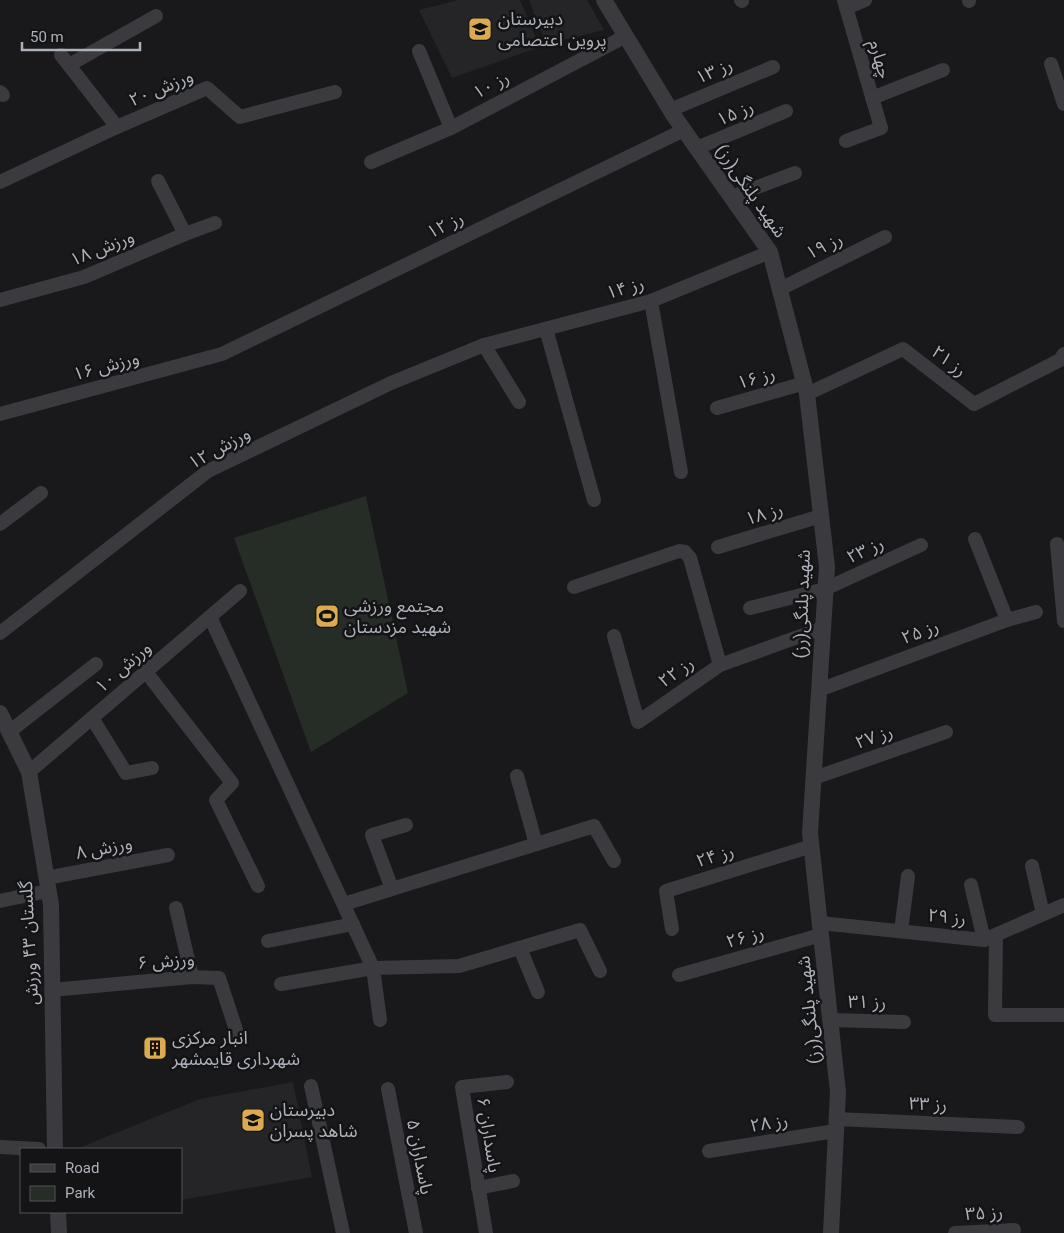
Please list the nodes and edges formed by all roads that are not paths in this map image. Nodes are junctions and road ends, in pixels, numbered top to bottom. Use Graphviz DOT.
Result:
graph roads {
  1 [pos="606,0"];
  2 [pos="865,0"];
  3 [pos="845,4"];
  4 [pos="156,16"];
  5 [pos="626,36"];
  6 [pos="418,51"];
  7 [pos="1051,64"];
  8 [pos="773,67"];
  9 [pos="943,70"];
  10 [pos="335,92"];
  11 [pos="872,98"];
  12 [pos="1064,104"];
  13 [pos="670,110"];
  14 [pos="786,111"];
  15 [pos="117,126"];
  16 [pos="450,128"];
  17 [pos="684,130"];
  18 [pos="846,141"];
  19 [pos="697,148"];
  20 [pos="370,162"];
  21 [pos="795,173"];
  22 [pos="158,181"];
  23 [pos="0,182"];
  24 [pos="731,197"];
  25 [pos="215,223"];
  26 [pos="185,234"];
  27 [pos="884,237"];
  28 [pos="770,252"];
  29 [pos="780,289"];
  30 [pos="0,300"];
  31 [pos="651,301"];
  32 [pos="546,329"];
  33 [pos="484,345"];
  34 [pos="222,354"];
  35 [pos="1064,354"];
  36 [pos="806,389"];
  37 [pos="519,402"];
  38 [pos="717,408"];
  39 [pos="0,414"];
  40 [pos="681,472"];
  41 [pos="40,493"];
  42 [pos="594,500"];
  43 [pos="821,516"];
  44 [pos="0,524"];
  45 [pos="975,539"];
  46 [pos="1057,544"];
  47 [pos="921,545"];
  48 [pos="718,547"];
  49 [pos="574,588"];
  50 [pos="825,589"];
  51 [pos="240,591"];
  52 [pos="1063,598"];
  53 [pos="750,608"];
  54 [pos="1036,612"];
  55 [pos="210,617"];
  56 [pos="1007,620"];
  57 [pos="1064,621"];
  58 [pos="823,628"];
  59 [pos="0,633"];
  60 [pos="614,636"];
  61 [pos="96,664"];
  62 [pos="720,665"];
  63 [pos="146,672"];
  64 [pos="819,690"];
  65 [pos="92,718"];
  66 [pos="3,722"];
  67 [pos="946,732"];
  68 [pos="152,768"];
  69 [pos="29,772"];
  70 [pos="517,776"];
  71 [pos="814,778"];
  72 [pos="406,825"];
  73 [pos="536,844"];
  74 [pos="812,846"];
  75 [pos="168,855"];
  76 [pos="614,861"];
  77 [pos="1032,866"];
  78 [pos="908,876"];
  79 [pos="47,885"];
  80 [pos="971,885"];
  81 [pos="258,886"];
  82 [pos="392,889"];
  83 [pos="0,901"];
  84 [pos="344,904"];
  85 [pos="1064,905"];
  86 [pos="176,908"];
  87 [pos="1043,914"];
  88 [pos="353,924"];
  89 [pos="672,929"];
  90 [pos="820,929"];
  91 [pos="901,931"];
  92 [pos="990,937"];
  93 [pos="268,941"];
  94 [pos="520,948"];
  95 [pos="373,968"];
  96 [pos="600,971"];
  97 [pos="679,975"];
  98 [pos="192,977"];
  99 [pos="281,984"];
  100 [pos="52,990"];
  101 [pos="538,992"];
  102 [pos="1064,1015"];
  103 [pos="380,1020"];
  104 [pos="830,1020"];
  105 [pos="904,1022"];
  106 [pos="239,1039"];
  107 [pos="506,1082"];
  108 [pos="311,1086"];
  109 [pos="388,1089"];
  110 [pos="836,1125"];
  111 [pos="1018,1127"];
  112 [pos="0,1147"];
  113 [pos="20,1148"];
  114 [pos="55,1148"];
  115 [pos="709,1151"];
  116 [pos="513,1181"];
  117 [pos="478,1188"];
  118 [pos="58,1213"];
  119 [pos="1014,1230"];
  120 [pos="59,1233"];
  121 [pos="343,1233"];
  122 [pos="416,1233"];
  123 [pos="486,1233"];
  124 [pos="830,1233"];
  125 [pos="955,1233"];
  1 -- 5 [label="street, شهید پلنگی(رز)"];
  2 -- 3 [label="street"];
  3 -- 11 [label="street, چهارم"];
  4 -- 15 [label="street"];
  5 -- 13 [label="street, شهید پلنگی(رز)"];
  5 -- 16 [label="street, رز ۱۰"];
  6 -- 16 [label="street"];
  7 -- 12 [label="street"];
  8 -- 13 [label="street, رز ۱۳"];
  9 -- 11 [label="street"];
  10 -- 15 [label="street, ورزش ۲۰"];
  11 -- 18 [label="street, چهارم"];
  13 -- 17 [label="street, شهید پلنگی(رز)"];
  14 -- 19 [label="street, رز ۱۵"];
  15 -- 23 [label="street, ورزش ۲۰"];
  16 -- 20 [label="street, رز ۱۰"];
  17 -- 19 [label="street, شهید پلنگی(رز)"];
  17 -- 34 [label="street, رز ۱۲"];
  19 -- 24 [label="street, شهید پلنگی(رز)"];
  21 -- 24 [label="street"];
  22 -- 26 [label="street"];
  24 -- 28 [label="street, شهید پلنگی(رز)"];
  25 -- 26 [label="street, ورزش ۱۸"];
  26 -- 30 [label="street, ورزش ۱۸"];
  27 -- 29 [label="street, رز ۱۹"];
  28 -- 29 [label="street, شهید پلنگی(رز)"];
  28 -- 31 [label="street, رز ۱۴"];
  29 -- 36 [label="street, شهید پلنگی(رز)"];
  31 -- 32 [label="street, رز ۱۴"];
  31 -- 40 [label="street"];
  32 -- 33 [label="street, رز ۱۴"];
  32 -- 42 [label="street"];
  33 -- 37 [label="street"];
  33 -- 59 [label="street, ورزش ۱۲"];
  34 -- 39 [label="street, ورزش ۱۶"];
  35 -- 36 [label="street, رز ۲۱"];
  36 -- 38 [label="street, رز ۱۶"];
  36 -- 43 [label="street, شهید پلنگی(رز)"];
  41 -- 44 [label="street"];
  43 -- 48 [label="street, رز ۱۸"];
  43 -- 50 [label="street, شهید پلنگی(رز)"];
  45 -- 56 [label="street"];
  46 -- 52 [label="street"];
  47 -- 50 [label="street, رز ۲۳"];
  49 -- 62 [label="street"];
  50 -- 53 [label="street, رز ۲۳"];
  50 -- 58 [label="street, شهید پلنگی(رز)"];
  51 -- 55 [label="street, ورزش ۱۰"];
  52 -- 57 [label="street"];
  54 -- 56 [label="street, رز ۲۵"];
  55 -- 63 [label="street, ورزش ۱۰"];
  55 -- 84 [label="street"];
  56 -- 64 [label="street, رز ۲۵"];
  58 -- 62 [label="street, رز ۲۲"];
  58 -- 64 [label="street, شهید پلنگی(رز)"];
  60 -- 62 [label="street, رز ۲۲"];
  61 -- 66 [label="street"];
  63 -- 65 [label="street, ورزش ۱۰"];
  63 -- 81 [label="street"];
  64 -- 71 [label="street, شهید پلنگی(رز)"];
  65 -- 68 [label="street"];
  65 -- 69 [label="street, ورزش ۱۰"];
  66 -- 69 [label="street, گلستان ۴۳ ورزش"];
  67 -- 71 [label="street, رز ۲۷"];
  69 -- 79 [label="street, گلستان ۴۳ ورزش"];
  70 -- 73 [label="street"];
  71 -- 74 [label="street, شهید پلنگی(رز)"];
  72 -- 82 [label="street"];
  73 -- 76 [label="street"];
  73 -- 82 [label="street"];
  74 -- 89 [label="street, رز ۲۴"];
  74 -- 90 [label="street, شهید پلنگی(رز)"];
  75 -- 79 [label="street, ورزش ۸"];
  77 -- 87 [label="street"];
  78 -- 91 [label="street"];
  79 -- 83 [label="street, ورزش ۸"];
  79 -- 100 [label="street, گلستان ۴۳ ورزش"];
  80 -- 92 [label="street"];
  82 -- 84 [label="street"];
  84 -- 88 [label="street"];
  85 -- 87 [label="street"];
  86 -- 98 [label="street"];
  87 -- 92 [label="street"];
  88 -- 93 [label="street"];
  88 -- 95 [label="street"];
  90 -- 91 [label="street, رز ۲۹"];
  90 -- 97 [label="street, رز ۲۶"];
  90 -- 104 [label="street, شهید پلنگی(رز)"];
  91 -- 92 [label="street, رز ۲۹"];
  92 -- 102 [label="street"];
  94 -- 95 [label="street"];
  94 -- 96 [label="street"];
  94 -- 101 [label="street"];
  95 -- 99 [label="street"];
  95 -- 103 [label="street"];
  98 -- 100 [label="street, ورزش ۶"];
  98 -- 106 [label="street, ورزش ۶"];
  100 -- 114 [label="street, گلستان ۴۳ ورزش"];
  104 -- 105 [label="street, رز ۳۱"];
  104 -- 110 [label="street, شهید پلنگی(رز)"];
  107 -- 117 [label="street, پاسداران ۶"];
  108 -- 121 [label="street"];
  109 -- 122 [label="street, پاسداران ۵"];
  110 -- 111 [label="street, رز ۳۳"];
  110 -- 115 [label="street, رز ۲۸"];
  110 -- 124 [label="street, شهید پلنگی(رز)"];
  112 -- 113 [label="street"];
  116 -- 117 [label="street"];
  117 -- 123 [label="street, پاسداران ۶"];
  118 -- 120 [label="street"];
  119 -- 125 [label="street, رز ۳۵"];
}
